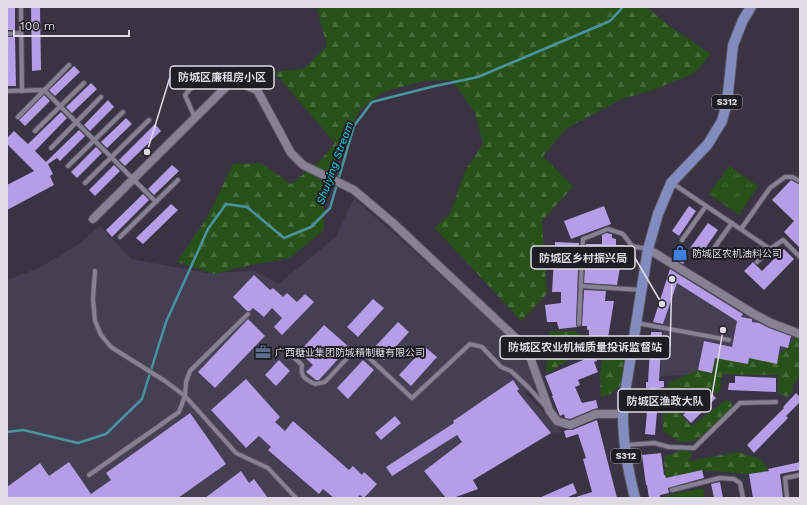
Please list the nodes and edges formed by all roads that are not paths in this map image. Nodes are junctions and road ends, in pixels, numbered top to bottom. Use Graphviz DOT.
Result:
graph roads {
  1 [pos="21,7"];
  2 [pos="751,7"];
  3 [pos="7,34"];
  4 [pos="21,34"];
  5 [pos="69,65"];
  6 [pos="234,80"];
  7 [pos="84,83"];
  8 [pos="44,90"];
  9 [pos="7,91"];
  10 [pos="22,91"];
  11 [pos="101,97"];
  12 [pos="60,107"];
  13 [pos="123,112"];
  14 [pos="18,116"];
  15 [pos="195,118"];
  16 [pos="149,120"];
  17 [pos="76,122"];
  18 [pos="35,131"];
  19 [pos="94,140"];
  20 [pos="51,148"];
  21 [pos="111,157"];
  22 [pos="68,166"];
  23 [pos="133,179"];
  24 [pos="178,180"];
  25 [pos="800,181"];
  26 [pos="85,183"];
  27 [pos="671,183"];
  28 [pos="156,202"];
  29 [pos="706,206"];
  30 [pos="93,219"];
  31 [pos="732,223"];
  32 [pos="741,229"];
  33 [pos="120,237"];
  34 [pos="682,240"];
  35 [pos="648,249"];
  36 [pos="770,249"];
  37 [pos="800,257"];
  38 [pos="707,258"];
  39 [pos="758,262"];
  40 [pos="95,271"];
  41 [pos="581,286"];
  42 [pos="642,290"];
  43 [pos="248,314"];
  44 [pos="636,323"];
  45 [pos="579,324"];
  46 [pos="800,334"];
  47 [pos="729,340"];
  48 [pos="288,352"];
  49 [pos="185,396"];
  50 [pos="776,402"];
  51 [pos="548,410"];
  52 [pos="623,414"];
  53 [pos="625,445"];
  54 [pos="89,475"];
  55 [pos="800,475"];
  56 [pos="672,490"];
  57 [pos="296,498"];
  58 [pos="635,498"];
  59 [pos="743,498"];
  60 [pos="787,498"];
  1 -- 4 [label="lane"];
  2 -- 27 [label="main road, S312"];
  3 -- 4 [label="lane"];
  4 -- 10 [label="lane"];
  5 -- 8 [label="lane"];
  6 -- 15 [label="street"];
  6 -- 15 [label="lane"];
  6 -- 51 [label="street"];
  7 -- 12 [label="lane"];
  8 -- 10 [label="lane"];
  8 -- 12 [label="lane"];
  8 -- 14 [label="lane"];
  9 -- 10 [label="lane"];
  11 -- 17 [label="lane"];
  12 -- 17 [label="lane"];
  12 -- 18 [label="lane"];
  13 -- 19 [label="lane"];
  15 -- 23 [label="street"];
  16 -- 21 [label="lane"];
  17 -- 19 [label="lane"];
  17 -- 20 [label="lane"];
  19 -- 21 [label="lane"];
  19 -- 22 [label="lane"];
  21 -- 23 [label="lane"];
  21 -- 26 [label="lane"];
  23 -- 28 [label="lane"];
  23 -- 30 [label="street"];
  24 -- 28 [label="lane"];
  25 -- 32 [label="lane"];
  27 -- 29 [label="lane"];
  27 -- 35 [label="main road, S312"];
  28 -- 33 [label="lane"];
  29 -- 31 [label="lane"];
  29 -- 34 [label="lane"];
  31 -- 32 [label="lane"];
  31 -- 38 [label="lane"];
  32 -- 36 [label="lane"];
  35 -- 41 [label="lane"];
  35 -- 42 [label="main road, S312"];
  35 -- 46 [label="street"];
  36 -- 37 [label="lane"];
  36 -- 39 [label="lane"];
  40 -- 49 [label="lane"];
  41 -- 42 [label="lane"];
  41 -- 45 [label="lane"];
  42 -- 44 [label="main road, S312"];
  43 -- 49 [label="lane"];
  44 -- 47 [label="lane"];
  44 -- 52 [label="main road, S312"];
  48 -- 51 [label="lane"];
  49 -- 54 [label="lane"];
  49 -- 57 [label="lane"];
  50 -- 53 [label="lane"];
  51 -- 52 [label="street"];
  52 -- 53 [label="main road, S312"];
  53 -- 58 [label="main road, S312"];
  55 -- 60 [label="lane"];
  56 -- 59 [label="lane"];
}
